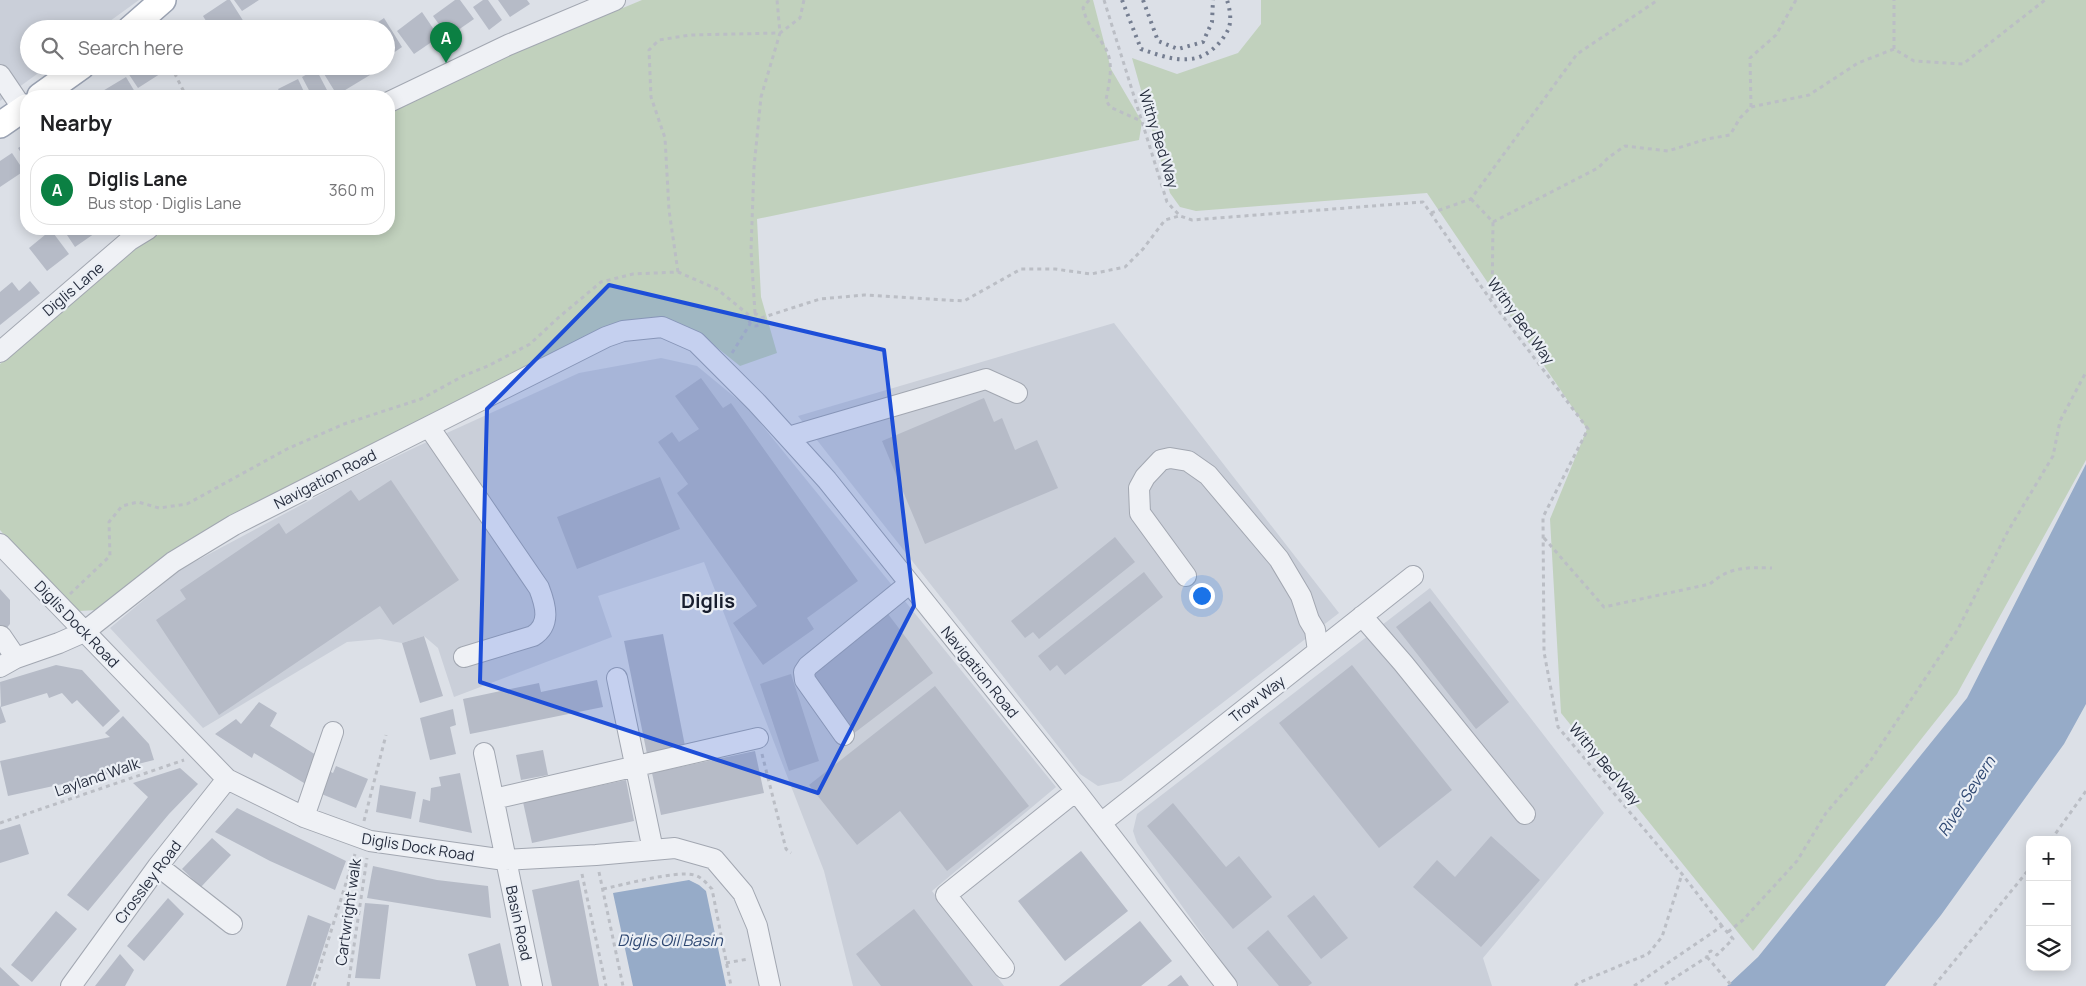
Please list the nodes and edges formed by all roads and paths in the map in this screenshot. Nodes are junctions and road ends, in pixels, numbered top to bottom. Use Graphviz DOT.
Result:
graph roads {
  1 [pos="164,0"];
  2 [pos="615,0"];
  3 [pos="777,0"];
  4 [pos="804,0"];
  5 [pos="1089,0"];
  6 [pos="1104,0"];
  7 [pos="1658,0"];
  8 [pos="1796,0"];
  9 [pos="1894,0"];
  10 [pos="2045,0"];
  11 [pos="141,20"];
  12 [pos="780,33"];
  13 [pos="1894,50"];
  14 [pos="0,75"];
  15 [pos="70,75"];
  16 [pos="176,75"];
  17 [pos="49,90"];
  18 [pos="183,90"];
  19 [pos="20,94"];
  20 [pos="395,99"];
  21 [pos="1751,107"];
  22 [pos="20,111"];
  23 [pos="1142,122"];
  24 [pos="0,125"];
  25 [pos="1471,199"];
  26 [pos="1431,213"];
  27 [pos="1180,216"];
  28 [pos="1493,222"];
  29 [pos="138,235"];
  30 [pos="678,272"];
  31 [pos="1492,302"];
  32 [pos="755,313"];
  33 [pos="750,316"];
  34 [pos="761,318"];
  35 [pos="750,324"];
  36 [pos="0,352"];
  37 [pos="2086,372"];
  38 [pos="726,373"];
  39 [pos="1017,393"];
  40 [pos="429,427"];
  41 [pos="788,437"];
  42 [pos="1544,538"];
  43 [pos="0,544"];
  44 [pos="1772,568"];
  45 [pos="1186,576"];
  46 [pos="1413,576"];
  47 [pos="909,584"];
  48 [pos="58,605"];
  49 [pos="1362,616"];
  50 [pos="84,632"];
  51 [pos="1,636"];
  52 [pos="1318,651"];
  53 [pos="464,657"];
  54 [pos="8,662"];
  55 [pos="616,678"];
  56 [pos="333,732"];
  57 [pos="386,735"];
  58 [pos="844,735"];
  59 [pos="758,738"];
  60 [pos="484,753"];
  61 [pos="201,754"];
  62 [pos="636,766"];
  63 [pos="227,779"];
  64 [pos="1076,791"];
  65 [pos="2086,791"];
  66 [pos="494,799"];
  67 [pos="1524,814"];
  68 [pos="304,817"];
  69 [pos="0,823"];
  70 [pos="1101,823"];
  71 [pos="2054,836"];
  72 [pos="365,840"];
  73 [pos="653,850"];
  74 [pos="791,853"];
  75 [pos="578,856"];
  76 [pos="505,860"];
  77 [pos="158,866"];
  78 [pos="2026,873"];
  79 [pos="1682,874"];
  80 [pos="600,877"];
  81 [pos="603,889"];
  82 [pos="232,924"];
  83 [pos="1722,926"];
  84 [pos="1728,932"];
  85 [pos="1707,957"];
  86 [pos="1004,968"];
  87 [pos="71,986"];
  88 [pos="314,986"];
  89 [pos="348,986"];
  90 [pos="532,986"];
  91 [pos="606,986"];
  92 [pos="623,986"];
  93 [pos="731,986"];
  94 [pos="770,986"];
  95 [pos="1227,986"];
  96 [pos="1575,986"];
  97 [pos="1634,986"];
  98 [pos="1662,986"];
  99 [pos="1732,986"];
  100 [pos="1934,986"];
  1 -- 11 [label="main road"];
  2 -- 20 [label="street"];
  3 -- 12 [label="path"];
  4 -- 12 [label="path"];
  5 -- 23 [label="path"];
  6 -- 23 [label="path, Withy Bed Way"];
  7 -- 25 [label="path"];
  8 -- 21 [label="path"];
  9 -- 13 [label="path"];
  10 -- 13 [label="path"];
  12 -- 30 [label="path"];
  12 -- 32 [label="path"];
  13 -- 21 [label="path"];
  14 -- 19 [label="street"];
  15 -- 17 [label="main road"];
  16 -- 18 [label="path"];
  21 -- 28 [label="path"];
  22 -- 24 [label="main road"];
  23 -- 27 [label="path, Withy Bed Way"];
  25 -- 26 [label="path"];
  25 -- 28 [label="path"];
  26 -- 27 [label="path, Withy Bed Way"];
  26 -- 31 [label="path, Withy Bed Way"];
  27 -- 34 [label="path"];
  28 -- 31 [label="path"];
  29 -- 36 [label="street, Diglis Lane"];
  30 -- 33 [label="path"];
  30 -- 48 [label="path"];
  31 -- 42 [label="path, Withy Bed Way"];
  32 -- 33 [label="path"];
  32 -- 34 [label="path"];
  33 -- 35 [label="path"];
  34 -- 35 [label="path"];
  35 -- 38 [label="path"];
  37 -- 84 [label="path"];
  38 -- 40 [label="street, Navigation Road"];
  38 -- 41 [label="street, Navigation Road"];
  39 -- 41 [label="street"];
  40 -- 50 [label="street, Navigation Road"];
  40 -- 53 [label="street"];
  41 -- 47 [label="street, Navigation Road"];
  42 -- 44 [label="path"];
  42 -- 79 [label="path, Withy Bed Way"];
  43 -- 48 [label="street, Diglis Dock Road"];
  45 -- 52 [label="street"];
  46 -- 49 [label="street, Trow Way"];
  47 -- 58 [label="street"];
  47 -- 64 [label="street, Navigation Road"];
  48 -- 50 [label="street, Diglis Dock Road"];
  49 -- 52 [label="street, Trow Way"];
  49 -- 67 [label="street"];
  50 -- 54 [label="street"];
  50 -- 61 [label="street, Diglis Dock Road"];
  51 -- 54 [label="street"];
  52 -- 70 [label="street, Trow Way"];
  55 -- 62 [label="street"];
  56 -- 68 [label="street"];
  57 -- 72 [label="path"];
  59 -- 62 [label="street"];
  59 -- 74 [label="path"];
  60 -- 66 [label="street, Basin Road"];
  61 -- 63 [label="street, Diglis Dock Road"];
  61 -- 69 [label="path, Layland Walk"];
  62 -- 66 [label="street"];
  62 -- 73 [label="street"];
  63 -- 68 [label="street, Diglis Dock Road"];
  63 -- 77 [label="street, Crossley Road"];
  64 -- 70 [label="street, Navigation Road"];
  64 -- 86 [label="street"];
  65 -- 71 [label="path"];
  66 -- 76 [label="street, Basin Road"];
  68 -- 72 [label="street, Diglis Dock Road"];
  70 -- 95 [label="street, Navigation Road"];
  72 -- 76 [label="street, Diglis Dock Road"];
  72 -- 88 [label="path"];
  72 -- 89 [label="path, Cartwright walk"];
  73 -- 75 [label="street, Diglis Dock Road"];
  73 -- 94 [label="street, Diglis Dock Road"];
  75 -- 76 [label="street, Diglis Dock Road"];
  75 -- 91 [label="path"];
  76 -- 90 [label="street, Basin Road"];
  77 -- 82 [label="street"];
  77 -- 87 [label="street, Crossley Road"];
  78 -- 100 [label="path"];
  79 -- 83 [label="path, Withy Bed Way"];
  79 -- 96 [label="path"];
  80 -- 81 [label="path"];
  81 -- 92 [label="path"];
  81 -- 93 [label="path"];
  83 -- 84 [label="path, Withy Bed Way"];
  83 -- 97 [label="path"];
  84 -- 85 [label="path"];
  85 -- 98 [label="path"];
  85 -- 99 [label="path"];
}
